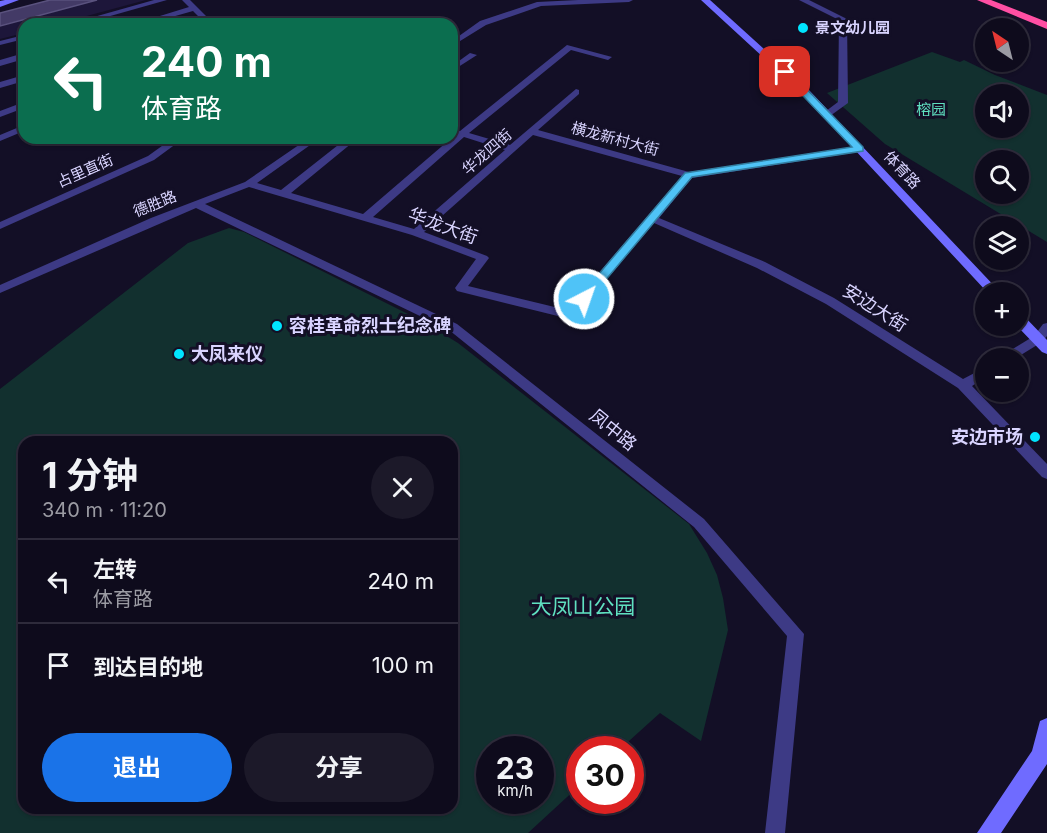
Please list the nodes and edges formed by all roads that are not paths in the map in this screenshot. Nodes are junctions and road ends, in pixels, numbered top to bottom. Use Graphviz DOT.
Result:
graph roads {
  1 [pos="15,0"];
  2 [pos="163,0"];
  3 [pos="186,0"];
  4 [pos="629,0"];
  5 [pos="705,0"];
  6 [pos="803,0"];
  7 [pos="982,0"];
  8 [pos="0,4"];
  9 [pos="195,8"];
  10 [pos="96,18"];
  11 [pos="166,18"];
  12 [pos="204,18"];
  13 [pos="1047,26"];
  14 [pos="18,39"];
  15 [pos="458,40"];
  16 [pos="0,44"];
  17 [pos="473,55"];
  18 [pos="608,57"];
  19 [pos="18,60"];
  20 [pos="0,63"];
  21 [pos="458,65"];
  22 [pos="18,80"];
  23 [pos="0,85"];
  24 [pos="576,92"];
  25 [pos="18,107"];
  26 [pos="0,114"];
  27 [pos="827,114"];
  28 [pos="18,130"];
  29 [pos="458,131"];
  30 [pos="458,132"];
  31 [pos="533,132"];
  32 [pos="0,138"];
  33 [pos="171,144"];
  34 [pos="306,144"];
  35 [pos="346,144"];
  36 [pos="444,144"];
  37 [pos="513,149"];
  38 [pos="859,149"];
  39 [pos="689,175"];
  40 [pos="249,184"];
  41 [pos="283,194"];
  42 [pos="196,204"];
  43 [pos="365,218"];
  44 [pos="654,219"];
  45 [pos="0,226"];
  46 [pos="416,233"];
  47 [pos="985,282"];
  48 [pos="0,289"];
  49 [pos="1047,327"];
  50 [pos="1029,330"];
  51 [pos="1042,344"];
  52 [pos="975,378"];
  53 [pos="963,386"];
  54 [pos="1047,473"];
  55 [pos="1047,728"];
  56 [pos="775,833"];
  57 [pos="988,833"];
  1 -- 8 [label="street"];
  2 -- 10 [label="street"];
  3 -- 9 [label="street"];
  4 -- 15 [label="street"];
  5 -- 27 [label="street, 体育路"];
  6 -- 27 [label="street"];
  7 -- 13 [label="highway"];
  9 -- 11 [label="street"];
  9 -- 12 [label="street"];
  14 -- 16 [label="street"];
  17 -- 21 [label="street"];
  18 -- 29 [label="street"];
  19 -- 20 [label="street"];
  22 -- 23 [label="street"];
  24 -- 31 [label="street, 华龙四街"];
  25 -- 26 [label="street"];
  27 -- 38 [label="street, 体育路"];
  28 -- 32 [label="street"];
  30 -- 37 [label="street"];
  31 -- 37 [label="street, 华龙四街"];
  31 -- 39 [label="street, 横龙新村大街"];
  33 -- 45 [label="street, 占里直街"];
  34 -- 40 [label="street, 德胜路"];
  35 -- 41 [label="street"];
  36 -- 43 [label="street"];
  37 -- 46 [label="street, 华龙四街"];
  38 -- 39 [label="street"];
  38 -- 47 [label="street, 体育路"];
  39 -- 44 [label="street"];
  40 -- 41 [label="street, 华龙大街"];
  40 -- 42 [label="street, 德胜路"];
  41 -- 43 [label="street, 华龙大街"];
  42 -- 48 [label="street, 德胜路"];
  42 -- 56 [label="street, 凤中路"];
  43 -- 46 [label="street, 华龙大街"];
  44 -- 46 [label="street, 华龙大街"];
  44 -- 53 [label="street, 安边大街"];
  49 -- 51 [label="street"];
  50 -- 51 [label="street"];
  52 -- 53 [label="street"];
  53 -- 54 [label="street, 安边大街"];
  55 -- 57 [label="street"];
}
